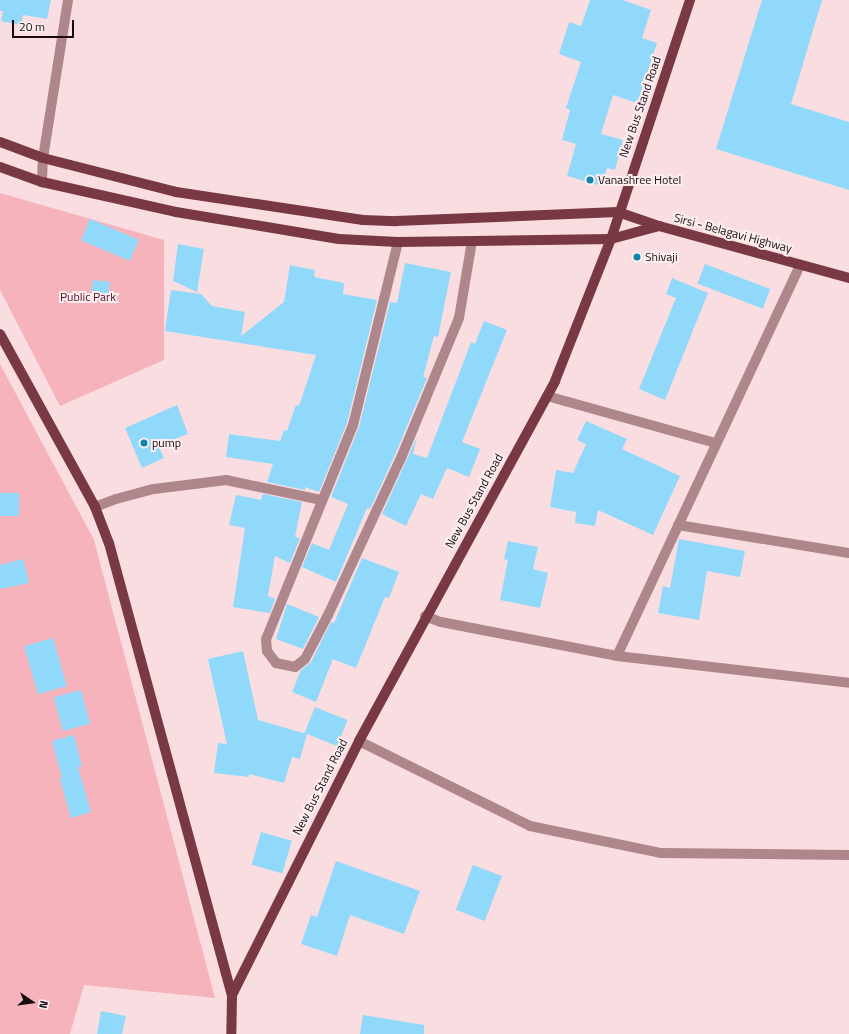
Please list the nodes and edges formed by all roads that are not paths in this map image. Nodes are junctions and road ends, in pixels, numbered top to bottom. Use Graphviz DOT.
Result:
graph roads {
  1 [pos="68,0"];
  2 [pos="690,0"];
  3 [pos="0,142"];
  4 [pos="43,158"];
  5 [pos="0,167"];
  6 [pos="42,182"];
  7 [pos="618,212"];
  8 [pos="659,226"];
  9 [pos="611,239"];
  10 [pos="472,241"];
  11 [pos="398,242"];
  12 [pos="800,265"];
  13 [pos="849,278"];
  14 [pos="0,334"];
  15 [pos="547,396"];
  16 [pos="715,443"];
  17 [pos="322,500"];
  18 [pos="95,507"];
  19 [pos="678,525"];
  20 [pos="849,553"];
  21 [pos="425,616"];
  22 [pos="617,656"];
  23 [pos="849,683"];
  24 [pos="358,741"];
  25 [pos="849,855"];
  26 [pos="232,995"];
  27 [pos="231,1034"];
  1 -- 4 [label="street"];
  2 -- 7 [label="main road, New Bus Stand Road"];
  3 -- 4 [label="main road"];
  4 -- 6 [label="street"];
  4 -- 7 [label="main road"];
  5 -- 6 [label="main road, Sirsi - Belagavi Highway"];
  6 -- 11 [label="main road, Sirsi - Belagavi Highway"];
  7 -- 8 [label="main road"];
  7 -- 9 [label="main road, New Bus Stand Road"];
  8 -- 9 [label="main road, Sirsi - Belagavi Highway"];
  8 -- 12 [label="main road, Sirsi - Belagavi Highway"];
  9 -- 10 [label="main road, Sirsi - Belagavi Highway"];
  9 -- 15 [label="main road, New Bus Stand Road"];
  10 -- 11 [label="main road, Sirsi - Belagavi Highway"];
  10 -- 17 [label="street"];
  11 -- 17 [label="street"];
  12 -- 13 [label="main road, Sirsi - Belagavi Highway"];
  12 -- 16 [label="street"];
  14 -- 18 [label="main road"];
  15 -- 16 [label="street"];
  15 -- 21 [label="main road, New Bus Stand Road"];
  16 -- 19 [label="street"];
  17 -- 18 [label="street"];
  18 -- 26 [label="main road"];
  19 -- 20 [label="street"];
  19 -- 22 [label="street"];
  21 -- 22 [label="street"];
  21 -- 24 [label="main road, New Bus Stand Road"];
  22 -- 23 [label="street"];
  24 -- 25 [label="street"];
  24 -- 26 [label="main road, New Bus Stand Road"];
  26 -- 27 [label="main road"];
}
